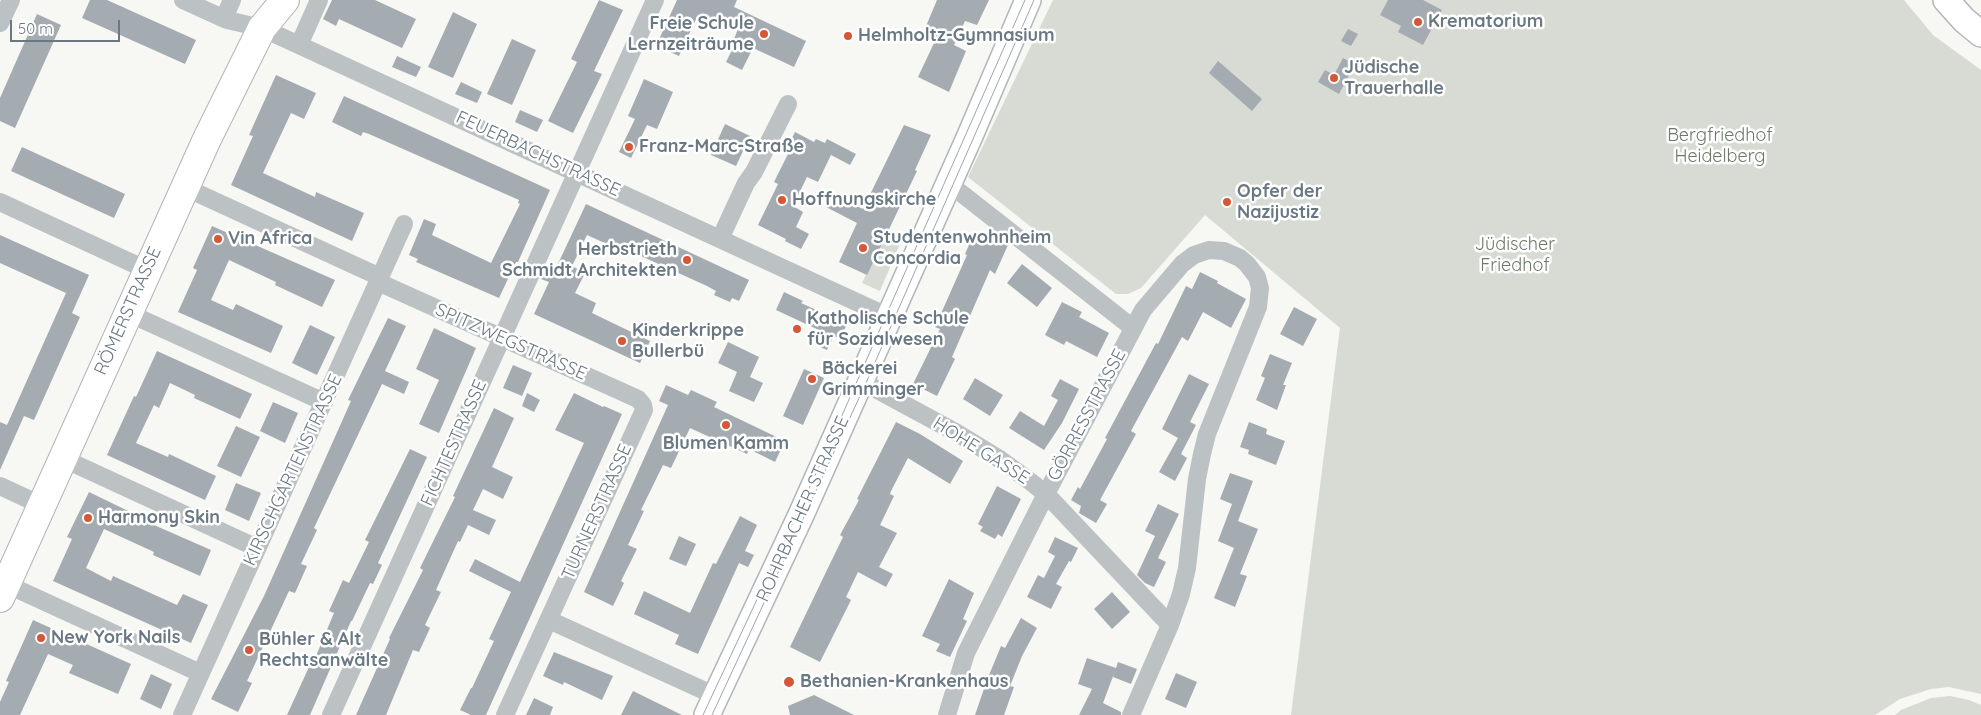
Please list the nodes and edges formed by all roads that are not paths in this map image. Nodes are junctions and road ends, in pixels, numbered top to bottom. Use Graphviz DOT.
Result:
graph roads {
  1 [pos="10,0"];
  2 [pos="183,0"];
  3 [pos="232,0"];
  4 [pos="263,0"];
  5 [pos="284,0"];
  6 [pos="319,0"];
  7 [pos="654,0"];
  8 [pos="1028,0"];
  9 [pos="1946,0"];
  10 [pos="224,18"];
  11 [pos="0,23"];
  12 [pos="262,28"];
  13 [pos="1981,34"];
  14 [pos="299,45"];
  15 [pos="788,104"];
  16 [pos="576,171"];
  17 [pos="948,186"];
  18 [pos="184,187"];
  19 [pos="0,202"];
  20 [pos="404,224"];
  21 [pos="720,239"];
  22 [pos="147,270"];
  23 [pos="379,280"];
  24 [pos="128,313"];
  25 [pos="889,317"];
  26 [pos="1133,328"];
  27 [pos="502,339"];
  28 [pos="861,381"];
  29 [pos="324,402"];
  30 [pos="643,404"];
  31 [pos="62,458"];
  32 [pos="0,486"];
  33 [pos="1046,494"];
  34 [pos="42,505"];
  35 [pos="257,548"];
  36 [pos="3,591"];
  37 [pos="549,620"];
  38 [pos="1170,624"];
  39 [pos="200,673"];
  40 [pos="712,706"];
  41 [pos="182,715"];
  42 [pos="331,715"];
  43 [pos="505,715"];
  44 [pos="947,715"];
  45 [pos="1130,715"];
  1 -- 11 [label="street"];
  2 -- 10 [label="street, FEUERBACHSTRASSE"];
  3 -- 10 [label="street"];
  4 -- 12 [label="main road, RÖMERSTRASSE"];
  5 -- 12 [label="main road, RÖMERSTRASSE"];
  6 -- 14 [label="street"];
  7 -- 16 [label="street"];
  8 -- 17 [label="main road, ROHRBACHER STRASSE"];
  9 -- 13 [label="main road"];
  10 -- 12 [label="street, FEUERBACHSTRASSE"];
  12 -- 14 [label="street, FEUERBACHSTRASSE"];
  12 -- 18 [label="main road, RÖMERSTRASSE"];
  14 -- 16 [label="street, FEUERBACHSTRASSE"];
  15 -- 21 [label="street"];
  16 -- 21 [label="street, FEUERBACHSTRASSE"];
  16 -- 27 [label="street, FICHTESTRASSE"];
  17 -- 25 [label="main road, ROHRBACHER STRASSE"];
  17 -- 26 [label="street, GÖRRESSTRASSE"];
  18 -- 22 [label="main road, RÖMERSTRASSE"];
  18 -- 23 [label="street, SPITZWEGSTRASSE"];
  19 -- 22 [label="street"];
  20 -- 23 [label="street, KIRSCHGARTENSTRASSE"];
  21 -- 25 [label="street, FEUERBACHSTRASSE"];
  22 -- 24 [label="main road, RÖMERSTRASSE"];
  23 -- 27 [label="street, SPITZWEGSTRASSE"];
  23 -- 29 [label="street, KIRSCHGARTENSTRASSE"];
  24 -- 29 [label="street"];
  24 -- 31 [label="main road, RÖMERSTRASSE"];
  25 -- 28 [label="main road, ROHRBACHER STRASSE"];
  26 -- 33 [label="street, GÖRRESSTRASSE"];
  26 -- 38 [label="street"];
  27 -- 30 [label="street, SPITZWEGSTRASSE"];
  27 -- 42 [label="street, FICHTESTRASSE"];
  28 -- 33 [label="street, HOHE GASSE"];
  28 -- 40 [label="main road, ROHRBACHER STRASSE"];
  29 -- 35 [label="street, KIRSCHGARTENSTRASSE"];
  30 -- 37 [label="street, TURNERSTRASSE"];
  31 -- 34 [label="main road, RÖMERSTRASSE"];
  31 -- 35 [label="street"];
  32 -- 34 [label="street"];
  33 -- 38 [label="street, HOHE GASSE"];
  33 -- 44 [label="street, GÖRRESSTRASSE"];
  34 -- 36 [label="main road, RÖMERSTRASSE"];
  35 -- 39 [label="street, KIRSCHGARTENSTRASSE"];
  36 -- 39 [label="street"];
  37 -- 40 [label="street"];
  37 -- 43 [label="street, TURNERSTRASSE"];
  38 -- 45 [label="street"];
  39 -- 41 [label="street, KIRSCHGARTENSTRASSE"];
}
